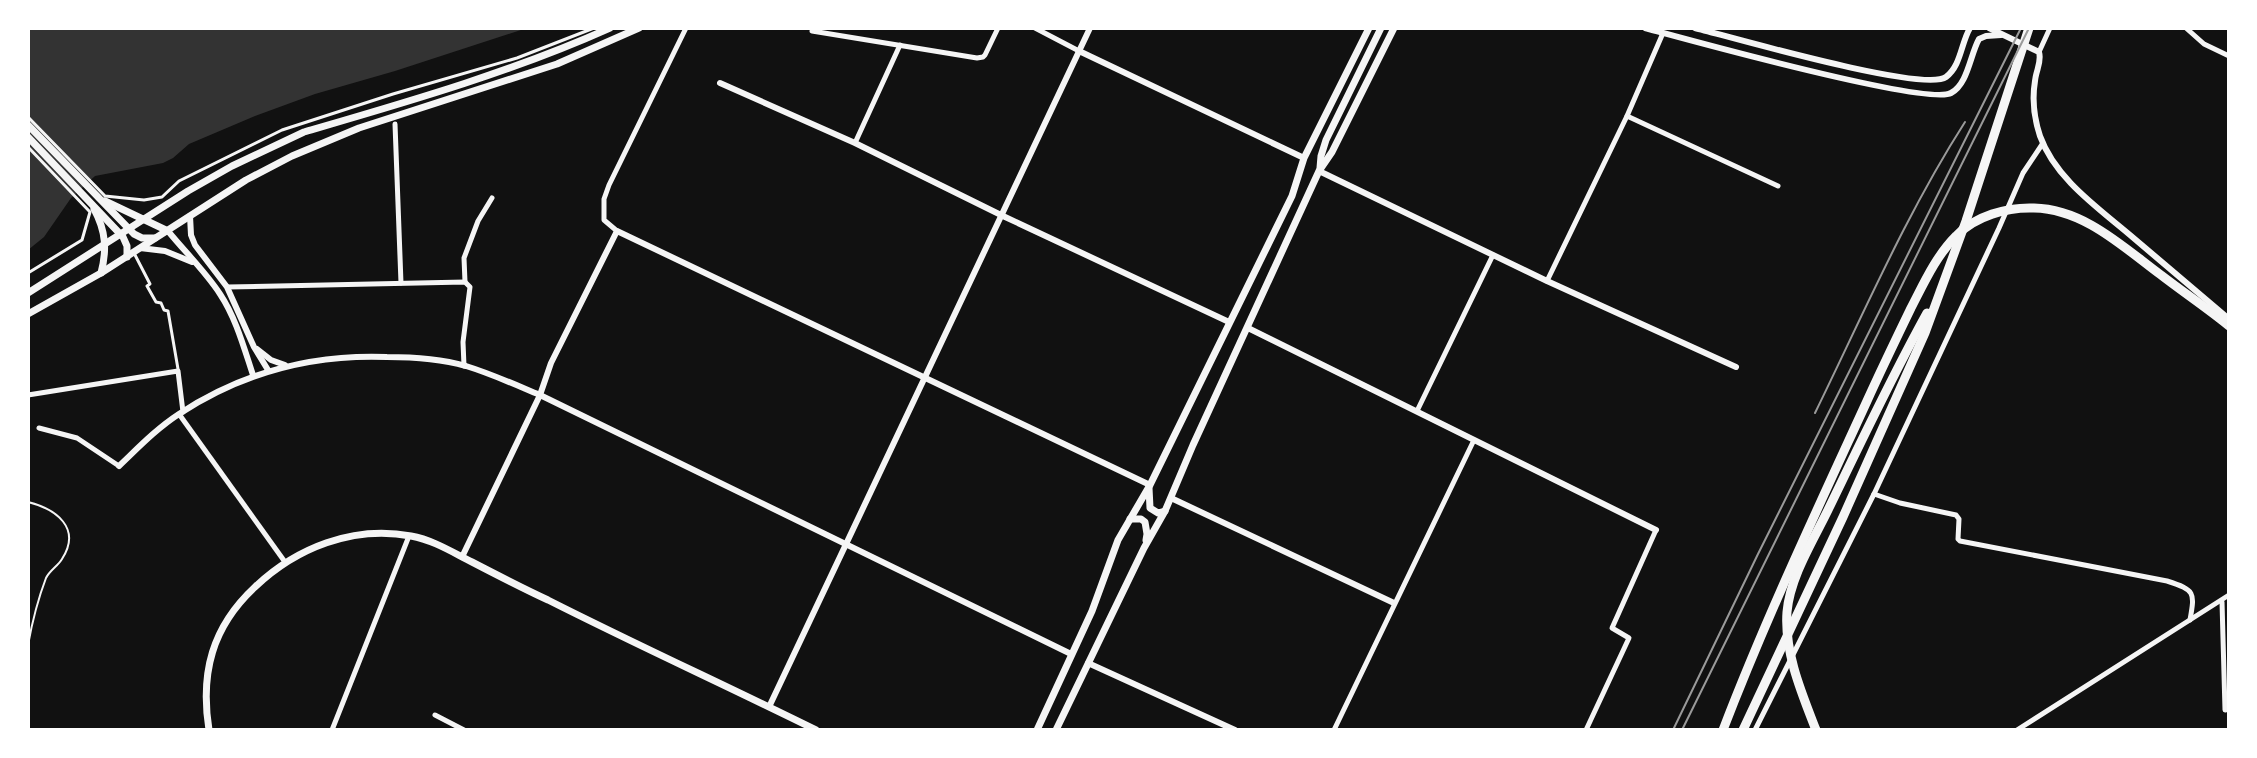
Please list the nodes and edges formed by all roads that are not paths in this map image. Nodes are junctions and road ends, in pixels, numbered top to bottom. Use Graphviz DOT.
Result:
graph roads {
  1 [pos="594,28"];
  2 [pos="610,28"];
  3 [pos="639,28"];
  4 [pos="686,28"];
  5 [pos="998,28"];
  6 [pos="1035,28"];
  7 [pos="1090,28"];
  8 [pos="1369,28"];
  9 [pos="1381,28"];
  10 [pos="1394,28"];
  11 [pos="1645,28"];
  12 [pos="1695,28"];
  13 [pos="1970,28"];
  14 [pos="1989,28"];
  15 [pos="2029,28"];
  16 [pos="2050,28"];
  17 [pos="2186,28"];
  18 [pos="1664,30"];
  19 [pos="812,31"];
  20 [pos="2001,35"];
  21 [pos="900,45"];
  22 [pos="1079,51"];
  23 [pos="2039,52"];
  24 [pos="2229,56"];
  25 [pos="1855,68"];
  26 [pos="1937,80"];
  27 [pos="1853,81"];
  28 [pos="720,83"];
  29 [pos="1936,96"];
  30 [pos="1627,116"];
  31 [pos="28,117"];
  32 [pos="395,124"];
  33 [pos="28,125"];
  34 [pos="28,137"];
  35 [pos="855,143"];
  36 [pos="2043,143"];
  37 [pos="28,147"];
  38 [pos="1304,158"];
  39 [pos="1319,171"];
  40 [pos="1778,186"];
  41 [pos="94,198"];
  42 [pos="492,198"];
  43 [pos="190,216"];
  44 [pos="1003,216"];
  45 [pos="153,223"];
  46 [pos="178,224"];
  47 [pos="168,231"];
  48 [pos="617,231"];
  49 [pos="156,238"];
  50 [pos="134,253"];
  51 [pos="1493,255"];
  52 [pos="195,264"];
  53 [pos="28,273"];
  54 [pos="101,273"];
  55 [pos="1547,281"];
  56 [pos="465,282"];
  57 [pos="401,283"];
  58 [pos="227,287"];
  59 [pos="1940,291"];
  60 [pos="28,293"];
  61 [pos="28,314"];
  62 [pos="2229,319"];
  63 [pos="1229,322"];
  64 [pos="2229,326"];
  65 [pos="1248,328"];
  66 [pos="254,347"];
  67 [pos="289,366"];
  68 [pos="464,366"];
  69 [pos="1736,367"];
  70 [pos="268,370"];
  71 [pos="178,371"];
  72 [pos="253,375"];
  73 [pos="926,379"];
  74 [pos="28,395"];
  75 [pos="540,395"];
  76 [pos="1417,411"];
  77 [pos="181,413"];
  78 [pos="39,428"];
  79 [pos="1474,440"];
  80 [pos="119,466"];
  81 [pos="1150,485"];
  82 [pos="1874,494"];
  83 [pos="1171,498"];
  84 [pos="28,502"];
  85 [pos="1165,511"];
  86 [pos="1130,519"];
  87 [pos="1656,530"];
  88 [pos="409,536"];
  89 [pos="847,545"];
  90 [pos="1144,548"];
  91 [pos="462,557"];
  92 [pos="285,562"];
  93 [pos="2229,595"];
  94 [pos="2222,601"];
  95 [pos="1394,603"];
  96 [pos="2190,620"];
  97 [pos="28,645"];
  98 [pos="1071,654"];
  99 [pos="1088,663"];
  100 [pos="769,707"];
  101 [pos="2225,710"];
  102 [pos="435,715"];
  103 [pos="209,730"];
  104 [pos="332,730"];
  105 [pos="464,730"];
  106 [pos="816,730"];
  107 [pos="1037,730"];
  108 [pos="1056,730"];
  109 [pos="1235,730"];
  110 [pos="1334,730"];
  111 [pos="1586,730"];
  112 [pos="1723,730"];
  113 [pos="1743,730"];
  114 [pos="1755,730"];
  115 [pos="1816,730"];
  116 [pos="2017,730"];
  1 -- 31 [label="street"];
  2 -- 60 [label="main road"];
  3 -- 43 [label="main road"];
  4 -- 48 [label="street"];
  5 -- 21 [label="street"];
  6 -- 22 [label="street"];
  7 -- 22 [label="street"];
  8 -- 38 [label="main road"];
  9 -- 39 [label="main road"];
  10 -- 39 [label="main road"];
  11 -- 18 [label="street"];
  12 -- 25 [label="street"];
  13 -- 26 [label="street"];
  14 -- 20 [label="street"];
  15 -- 59 [label="highway"];
  16 -- 23 [label="street"];
  17 -- 24 [label="street"];
  18 -- 27 [label="street"];
  18 -- 30 [label="street"];
  19 -- 21 [label="street"];
  20 -- 23 [label="street"];
  20 -- 29 [label="street"];
  21 -- 35 [label="street"];
  22 -- 38 [label="street"];
  22 -- 44 [label="street"];
  23 -- 36 [label="street"];
  25 -- 26 [label="street"];
  25 -- 27 [label="street"];
  26 -- 29 [label="street"];
  27 -- 29 [label="street"];
  28 -- 35 [label="street"];
  30 -- 40 [label="street"];
  30 -- 55 [label="street"];
  32 -- 57 [label="street"];
  33 -- 41 [label="main road"];
  34 -- 41 [label="main road"];
  35 -- 44 [label="street"];
  36 -- 62 [label="street"];
  36 -- 82 [label="street"];
  37 -- 53 [label="street"];
  38 -- 63 [label="main road"];
  39 -- 51 [label="street"];
  39 -- 65 [label="main road"];
  41 -- 45 [label="main road"];
  41 -- 49 [label="main road"];
  41 -- 50 [label="main road"];
  41 -- 54 [label="main road"];
  42 -- 56 [label="street"];
  43 -- 46 [label="main road"];
  43 -- 58 [label="street"];
  44 -- 63 [label="street"];
  44 -- 73 [label="street"];
  45 -- 46 [label="main road"];
  45 -- 47 [label="main road"];
  46 -- 47 [label="main road"];
  47 -- 49 [label="main road"];
  47 -- 52 [label="street"];
  48 -- 73 [label="street"];
  48 -- 75 [label="street"];
  49 -- 50 [label="main road"];
  50 -- 52 [label="street"];
  50 -- 54 [label="main road"];
  50 -- 71 [label="street"];
  51 -- 55 [label="street"];
  51 -- 76 [label="street"];
  52 -- 72 [label="street"];
  54 -- 61 [label="main road"];
  55 -- 69 [label="street"];
  56 -- 57 [label="street"];
  56 -- 68 [label="street"];
  57 -- 58 [label="street"];
  58 -- 66 [label="street"];
  59 -- 113 [label="highway"];
  59 -- 115 [label="highway"];
  63 -- 81 [label="main road"];
  64 -- 112 [label="highway"];
  65 -- 76 [label="street"];
  65 -- 83 [label="main road"];
  66 -- 67 [label="street"];
  66 -- 70 [label="street"];
  67 -- 68 [label="street"];
  67 -- 70 [label="street"];
  68 -- 75 [label="street"];
  70 -- 72 [label="street"];
  71 -- 74 [label="street"];
  71 -- 77 [label="street"];
  72 -- 77 [label="street"];
  73 -- 81 [label="street"];
  73 -- 89 [label="street"];
  75 -- 89 [label="street"];
  75 -- 91 [label="street"];
  76 -- 79 [label="street"];
  77 -- 80 [label="street"];
  77 -- 92 [label="street"];
  78 -- 80 [label="street"];
  79 -- 87 [label="street"];
  79 -- 95 [label="street"];
  81 -- 85 [label="main road"];
  81 -- 86 [label="main road"];
  82 -- 96 [label="street"];
  82 -- 114 [label="street"];
  83 -- 85 [label="main road"];
  83 -- 95 [label="street"];
  84 -- 97 [label="lane"];
  85 -- 90 [label="main road"];
  86 -- 90 [label="main road"];
  86 -- 98 [label="main road"];
  87 -- 111 [label="street"];
  88 -- 91 [label="main road"];
  88 -- 92 [label="main road"];
  88 -- 104 [label="street"];
  89 -- 98 [label="street"];
  89 -- 100 [label="street"];
  90 -- 99 [label="main road"];
  91 -- 100 [label="main road"];
  92 -- 103 [label="main road"];
  93 -- 94 [label="street"];
  94 -- 96 [label="street"];
  94 -- 101 [label="street"];
  95 -- 110 [label="street"];
  96 -- 116 [label="street"];
  98 -- 107 [label="main road"];
  99 -- 108 [label="main road"];
  99 -- 109 [label="street"];
  100 -- 106 [label="main road"];
  102 -- 105 [label="street"];
}
